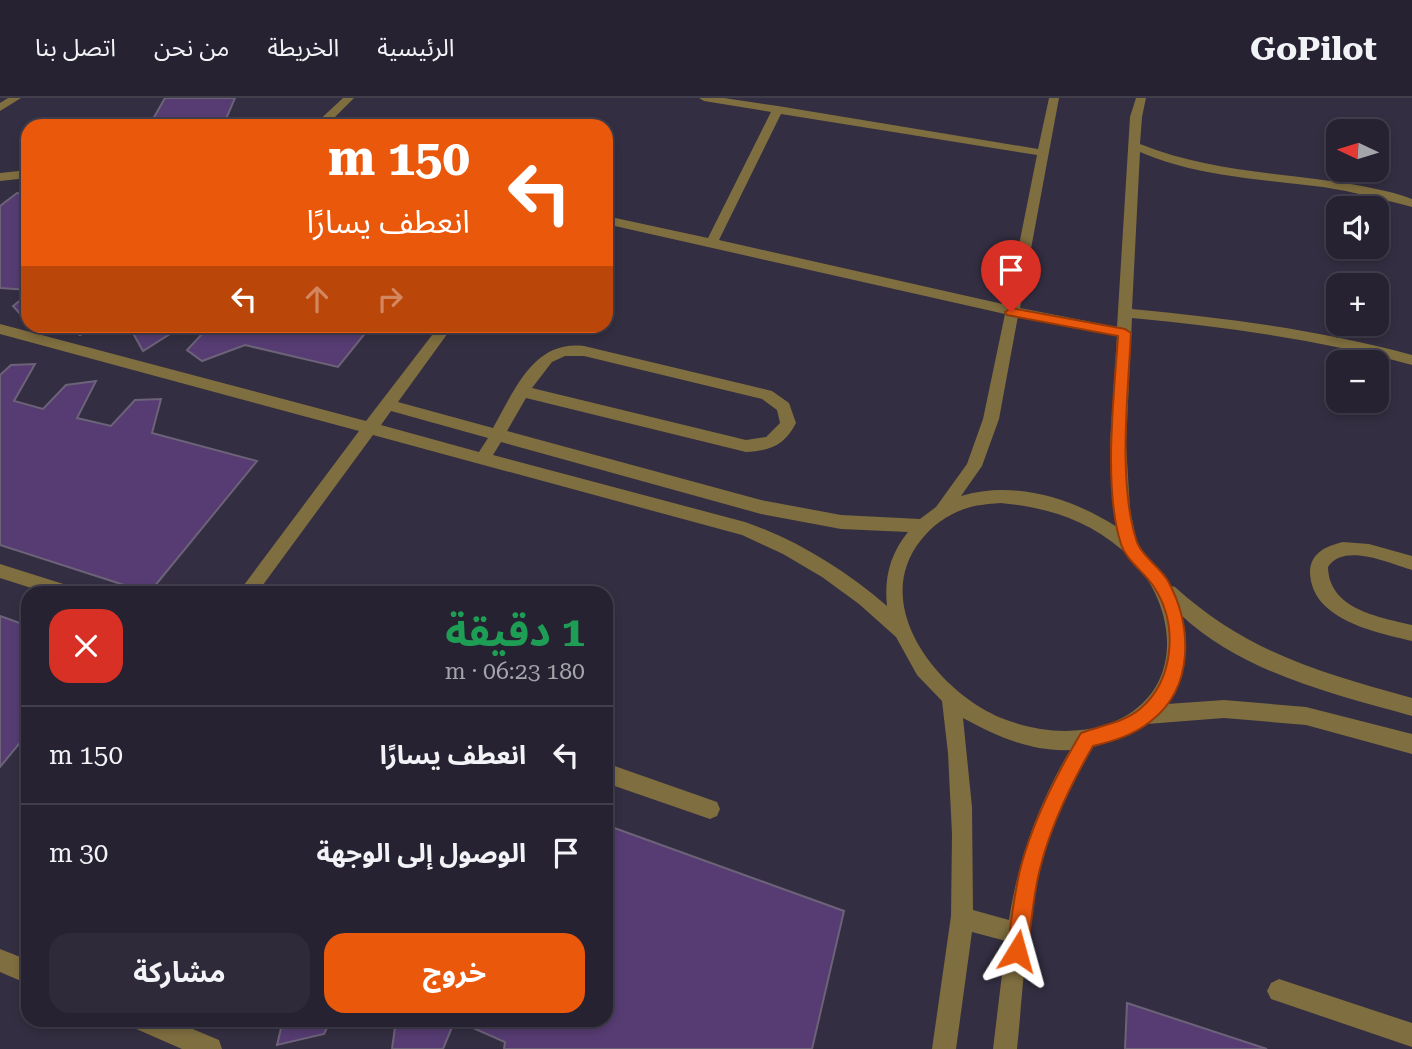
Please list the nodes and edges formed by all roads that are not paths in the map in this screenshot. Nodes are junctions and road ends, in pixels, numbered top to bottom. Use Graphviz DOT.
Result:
graph roads {
  1 [pos="16,98"];
  2 [pos="349,98"];
  3 [pos="704,98"];
  4 [pos="1054,98"];
  5 [pos="1141,98"];
  6 [pos="0,108"];
  7 [pos="778,109"];
  8 [pos="326,119"];
  9 [pos="1135,146"];
  10 [pos="1044,153"];
  11 [pos="21,175"];
  12 [pos="0,177"];
  13 [pos="1412,203"];
  14 [pos="613,221"];
  15 [pos="712,242"];
  16 [pos="1011,312"];
  17 [pos="1126,313"];
  18 [pos="0,328"];
  19 [pos="441,333"];
  20 [pos="1125,333"];
  21 [pos="1412,360"];
  22 [pos="524,392"];
  23 [pos="389,405"];
  24 [pos="371,429"];
  25 [pos="498,435"];
  26 [pos="483,459"];
  27 [pos="940,512"];
  28 [pos="922,526"];
  29 [pos="1129,544"];
  30 [pos="1412,563"];
  31 [pos="0,570"];
  32 [pos="1161,583"];
  33 [pos="49,586"];
  34 [pos="252,586"];
  35 [pos="901,631"];
  36 [pos="1412,633"];
  37 [pos="951,698"];
  38 [pos="1412,706"];
  39 [pos="1146,715"];
  40 [pos="1087,739"];
  41 [pos="1412,744"];
  42 [pos="613,775"];
  43 [pos="710,809"];
  44 [pos="962,918"];
  45 [pos="1020,934"];
  46 [pos="0,960"];
  47 [pos="21,969"];
  48 [pos="1279,991"];
  49 [pos="158,1027"];
  50 [pos="1412,1035"];
  51 [pos="210,1049"];
  52 [pos="944,1049"];
  53 [pos="1005,1049"];
  1 -- 6 [label="street"];
  2 -- 8 [label="street"];
  3 -- 7 [label="street"];
  4 -- 10 [label="street"];
  5 -- 9 [label="street"];
  7 -- 10 [label="street"];
  7 -- 15 [label="street"];
  9 -- 13 [label="street"];
  9 -- 17 [label="street"];
  10 -- 16 [label="street"];
  11 -- 12 [label="street"];
  14 -- 15 [label="street"];
  15 -- 16 [label="street"];
  16 -- 20 [label="street"];
  16 -- 27 [label="street"];
  17 -- 20 [label="street"];
  17 -- 21 [label="street"];
  18 -- 24 [label="street"];
  19 -- 23 [label="street"];
  20 -- 29 [label="street"];
  22 -- 22 [label="street"];
  22 -- 25 [label="street"];
  23 -- 24 [label="street"];
  23 -- 25 [label="street"];
  24 -- 26 [label="street"];
  24 -- 34 [label="street"];
  25 -- 26 [label="street"];
  25 -- 28 [label="street"];
  26 -- 35 [label="street"];
  27 -- 28 [label="street"];
  27 -- 29 [label="street"];
  28 -- 35 [label="street"];
  29 -- 32 [label="street"];
  30 -- 36 [label="street"];
  31 -- 33 [label="street"];
  32 -- 38 [label="street"];
  32 -- 39 [label="street"];
  35 -- 37 [label="street"];
  37 -- 40 [label="street"];
  37 -- 44 [label="street"];
  39 -- 40 [label="street"];
  39 -- 41 [label="street"];
  40 -- 45 [label="street"];
  42 -- 43 [label="street"];
  44 -- 45 [label="street"];
  44 -- 52 [label="street"];
  45 -- 53 [label="street"];
  46 -- 47 [label="street"];
  48 -- 50 [label="street"];
  49 -- 51 [label="street"];
}
